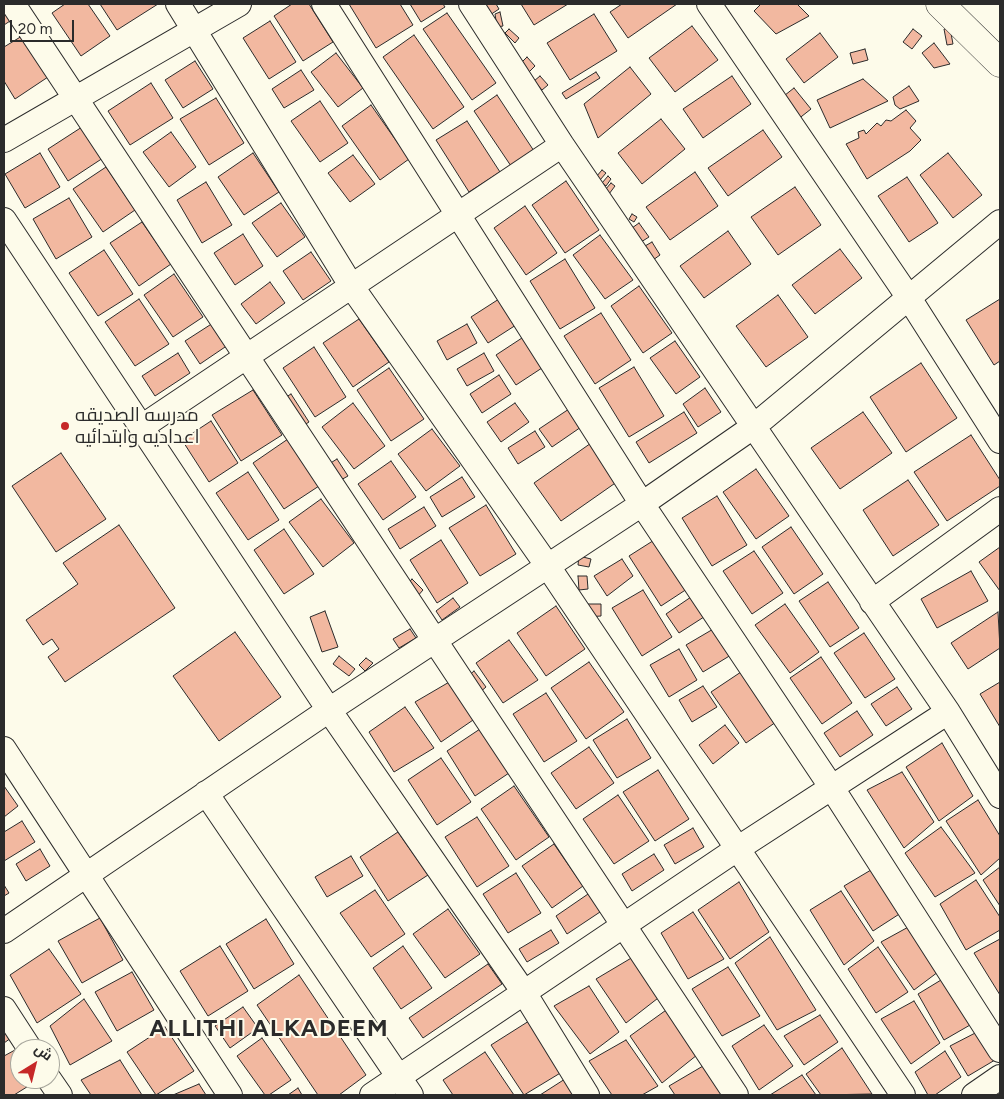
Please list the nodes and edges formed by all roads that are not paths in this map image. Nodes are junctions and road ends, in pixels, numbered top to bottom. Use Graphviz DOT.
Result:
graph roads {
  1 [pos="13,4"];
  2 [pos="178,4"];
  3 [pos="239,4"];
  4 [pos="324,4"];
  5 [pos="471,4"];
  6 [pos="709,4"];
  7 [pos="940,4"];
  8 [pos="194,29"];
  9 [pos="1000,63"];
  10 [pos="76,100"];
  11 [pos="4,140"];
  12 [pos="562,145"];
  13 [pos="457,214"];
  14 [pos="4,220"];
  15 [pos="1000,222"];
  16 [pos="352,287"];
  17 [pos="909,298"];
  18 [pos="249,357"];
  19 [pos="142,426"];
  20 [pos="753,427"];
  21 [pos="1000,441"];
  22 [pos="642,504"];
  23 [pos="1000,509"];
  24 [pos="547,565"];
  25 [pos="872,602"];
  26 [pos="434,642"];
  27 [pos="329,710"];
  28 [pos="948,712"];
  29 [pos="4,749"];
  30 [pos="832,788"];
  31 [pos="206,793"];
  32 [pos="1000,796"];
  33 [pos="737,848"];
  34 [pos="88,874"];
  35 [pos="625,925"];
  36 [pos="4,931"];
  37 [pos="524,994"];
  38 [pos="4,1009"];
  39 [pos="24,1039"];
  40 [pos="1000,1050"];
  41 [pos="1000,1077"];
  42 [pos="406,1087"];
  43 [pos="230,1095"];
  44 [pos="372,1095"];
  45 [pos="586,1095"];
  46 [pos="736,1095"];
  47 [pos="903,1095"];
  48 [pos="974,1095"];
  1 -- 10 [label="street"];
  2 -- 8 [label="street"];
  3 -- 8 [label="street"];
  4 -- 13 [label="street"];
  5 -- 12 [label="street"];
  6 -- 17 [label="street"];
  7 -- 9 [label="main road"];
  8 -- 10 [label="street"];
  8 -- 16 [label="street"];
  10 -- 11 [label="street"];
  10 -- 18 [label="street"];
  12 -- 13 [label="street"];
  12 -- 20 [label="street"];
  13 -- 16 [label="street"];
  13 -- 22 [label="street"];
  14 -- 19 [label="street"];
  15 -- 17 [label="street"];
  16 -- 18 [label="street"];
  16 -- 24 [label="street"];
  17 -- 20 [label="street"];
  17 -- 21 [label="street"];
  18 -- 19 [label="street"];
  18 -- 26 [label="street"];
  19 -- 27 [label="street"];
  20 -- 22 [label="street"];
  20 -- 25 [label="street"];
  22 -- 24 [label="street"];
  22 -- 30 [label="street"];
  23 -- 25 [label="street"];
  24 -- 26 [label="street"];
  24 -- 33 [label="street"];
  25 -- 28 [label="street"];
  26 -- 27 [label="street"];
  26 -- 35 [label="street"];
  27 -- 31 [label="street"];
  27 -- 37 [label="street"];
  28 -- 30 [label="street"];
  28 -- 32 [label="street"];
  29 -- 34 [label="street"];
  30 -- 33 [label="street"];
  30 -- 40 [label="street"];
  31 -- 34 [label="street"];
  31 -- 42 [label="street"];
  33 -- 35 [label="street"];
  33 -- 47 [label="street"];
  34 -- 36 [label="street"];
  34 -- 43 [label="street"];
  35 -- 37 [label="street"];
  35 -- 46 [label="street"];
  37 -- 42 [label="street"];
  37 -- 45 [label="street"];
  38 -- 39 [label="street"];
  41 -- 48 [label="street"];
  42 -- 44 [label="street"];
}
